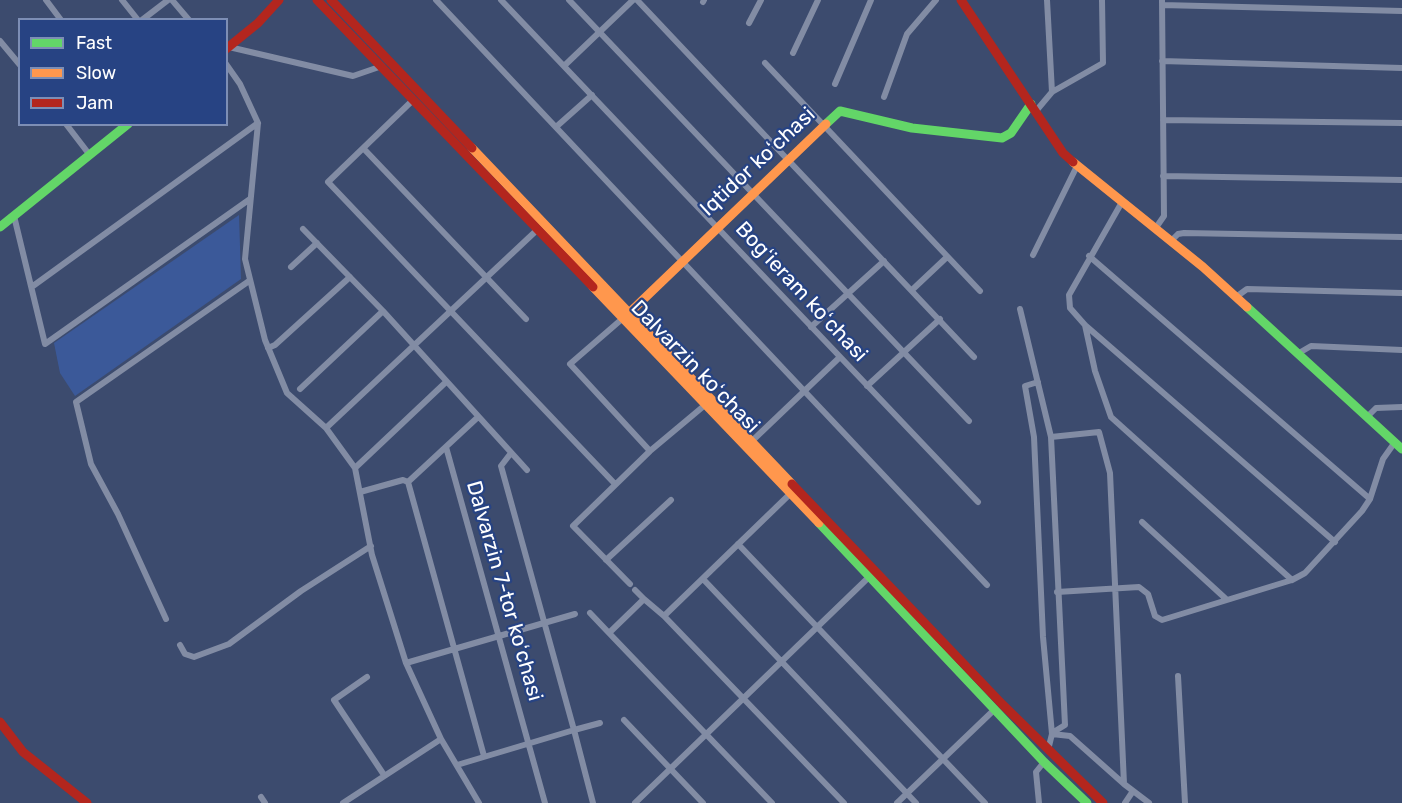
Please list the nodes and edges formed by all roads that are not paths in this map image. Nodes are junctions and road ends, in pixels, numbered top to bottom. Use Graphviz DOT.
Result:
graph roads {
  1 [pos="46,0"];
  2 [pos="122,0"];
  3 [pos="170,0"];
  4 [pos="279,0"];
  5 [pos="317,0"];
  6 [pos="331,0"];
  7 [pos="436,0"];
  8 [pos="501,0"];
  9 [pos="569,0"];
  10 [pos="635,0"];
  11 [pos="761,0"];
  12 [pos="818,0"];
  13 [pos="870,0"];
  14 [pos="936,0"];
  15 [pos="961,0"];
  16 [pos="1047,0"];
  17 [pos="1102,0"];
  18 [pos="1162,2"];
  19 [pos="1402,11"];
  20 [pos="60,18"];
  21 [pos="138,18"];
  22 [pos="143,18"];
  23 [pos="187,18"];
  24 [pos="749,23"];
  25 [pos="599,31"];
  26 [pos="0,41"];
  27 [pos="228,48"];
  28 [pos="793,53"];
  29 [pos="1162,60"];
  30 [pos="18,63"];
  31 [pos="765,63"];
  32 [pos="381,66"];
  33 [pos="564,66"];
  34 [pos="228,67"];
  35 [pos="1402,68"];
  36 [pos="836,84"];
  37 [pos="1052,92"];
  38 [pos="592,95"];
  39 [pos="884,97"];
  40 [pos="413,100"];
  41 [pos="1033,108"];
  42 [pos="1163,120"];
  43 [pos="258,123"];
  44 [pos="1402,123"];
  45 [pos="68,126"];
  46 [pos="125,126"];
  47 [pos="823,126"];
  48 [pos="556,127"];
  49 [pos="364,149"];
  50 [pos="89,154"];
  51 [pos="788,159"];
  52 [pos="1077,166"];
  53 [pos="1163,176"];
  54 [pos="1402,180"];
  55 [pos="752,192"];
  56 [pos="250,199"];
  57 [pos="1122,202"];
  58 [pos="14,216"];
  59 [pos="716,226"];
  60 [pos="0,227"];
  61 [pos="303,229"];
  62 [pos="1155,229"];
  63 [pos="537,230"];
  64 [pos="1402,237"];
  65 [pos="1171,241"];
  66 [pos="317,243"];
  67 [pos="1034,255"];
  68 [pos="1089,256"];
  69 [pos="947,257"];
  70 [pos="681,261"];
  71 [pos="884,261"];
  72 [pos="578,264"];
  73 [pos="291,267"];
  74 [pos="350,277"];
  75 [pos="487,279"];
  76 [pos="249,281"];
  77 [pos="33,286"];
  78 [pos="912,290"];
  79 [pos="980,291"];
  80 [pos="1402,293"];
  81 [pos="847,294"];
  82 [pos="1236,297"];
  83 [pos="1020,309"];
  84 [pos="383,311"];
  85 [pos="452,312"];
  86 [pos="626,316"];
  87 [pos="526,319"];
  88 [pos="940,319"];
  89 [pos="1085,325"];
  90 [pos="811,327"];
  91 [pos="415,347"];
  92 [pos="268,348"];
  93 [pos="1402,350"];
  94 [pos="904,352"];
  95 [pos="1299,353"];
  96 [pos="840,357"];
  97 [pos="974,357"];
  98 [pos="446,382"];
  99 [pos="1038,382"];
  100 [pos="867,386"];
  101 [pos="300,389"];
  102 [pos="804,391"];
  103 [pos="705,405"];
  104 [pos="1402,407"];
  105 [pos="1368,416"];
  106 [pos="478,417"];
  107 [pos="969,421"];
  108 [pos="326,428"];
  109 [pos="1051,437"];
  110 [pos="752,441"];
  111 [pos="1395,442"];
  112 [pos="446,447"];
  113 [pos="1402,449"];
  114 [pos="650,452"];
  115 [pos="511,453"];
  116 [pos="355,468"];
  117 [pos="527,470"];
  118 [pos="408,482"];
  119 [pos="615,484"];
  120 [pos="360,492"];
  121 [pos="791,493"];
  122 [pos="1370,499"];
  123 [pos="671,500"];
  124 [pos="805,502"];
  125 [pos="978,502"];
  126 [pos="1142,522"];
  127 [pos="1335,543"];
  128 [pos="738,544"];
  129 [pos="371,546"];
  130 [pos="606,560"];
  131 [pos="869,577"];
  132 [pos="703,579"];
  133 [pos="1292,580"];
  134 [pos="987,585"];
  135 [pos="1116,588"];
  136 [pos="1058,592"];
  137 [pos="644,599"];
  138 [pos="1226,599"];
  139 [pos="590,613"];
  140 [pos="575,614"];
  141 [pos="664,616"];
  142 [pos="166,619"];
  143 [pos="544,623"];
  144 [pos="818,628"];
  145 [pos="609,633"];
  146 [pos="500,636"];
  147 [pos="180,645"];
  148 [pos="455,649"];
  149 [pos="782,662"];
  150 [pos="406,663"];
  151 [pos="1178,676"];
  152 [pos="367,677"];
  153 [pos="744,700"];
  154 [pos="995,709"];
  155 [pos="624,720"];
  156 [pos="0,722"];
  157 [pos="600,723"];
  158 [pos="574,730"];
  159 [pos="1052,734"];
  160 [pos="707,735"];
  161 [pos="441,739"];
  162 [pos="529,743"];
  163 [pos="1048,750"];
  164 [pos="484,756"];
  165 [pos="943,758"];
  166 [pos="1044,762"];
  167 [pos="457,765"];
  168 [pos="670,769"];
  169 [pos="384,775"];
  170 [pos="1124,784"];
  171 [pos="1086,788"];
  172 [pos="1133,791"];
  173 [pos="907,793"];
  174 [pos="1083,800"];
  175 [pos="637,802"];
  176 [pos="87,803"];
  177 [pos="343,803"];
  178 [pos="479,803"];
  179 [pos="545,803"];
  180 [pos="593,803"];
  181 [pos="703,803"];
  182 [pos="772,803"];
  183 [pos="844,803"];
  184 [pos="897,803"];
  185 [pos="916,803"];
  186 [pos="985,803"];
  187 [pos="1039,803"];
  188 [pos="1103,803"];
  189 [pos="1125,803"];
  190 [pos="1149,803"];
  191 [pos="1185,803"];
  1 -- 20 [label="street"];
  2 -- 21 [label="street"];
  3 -- 22 [label="street"];
  3 -- 23 [label="street"];
  4 -- 27 [label="main road"];
  5 -- 32 [label="main road, Dalvarzin koʻchasi"];
  6 -- 72 [label="main road, Dalvarzin koʻchasi"];
  7 -- 48 [label="street"];
  8 -- 33 [label="street, Bogʻieram koʻchasi"];
  9 -- 25 [label="street"];
  10 -- 25 [label="street"];
  10 -- 51 [label="street"];
  11 -- 24 [label="street"];
  12 -- 28 [label="street"];
  13 -- 36 [label="street"];
  14 -- 39 [label="street"];
  15 -- 41 [label="main road"];
  16 -- 37 [label="street"];
  17 -- 37 [label="street"];
  18 -- 19 [label="street"];
  18 -- 29 [label="street"];
  25 -- 33 [label="street"];
  25 -- 55 [label="street"];
  26 -- 30 [label="street"];
  27 -- 32 [label="street"];
  29 -- 35 [label="street"];
  29 -- 42 [label="street"];
  31 -- 47 [label="street"];
  32 -- 40 [label="main road, Dalvarzin koʻchasi"];
  33 -- 38 [label="street, Bogʻieram koʻchasi"];
  34 -- 43 [label="street"];
  37 -- 41 [label="street"];
  38 -- 48 [label="street"];
  38 -- 59 [label="street, Bogʻieram koʻchasi"];
  40 -- 49 [label="street"];
  40 -- 63 [label="main road, Dalvarzin koʻchasi"];
  41 -- 47 [label="main road, Iqtidor koʻchasi"];
  41 -- 52 [label="main road"];
  42 -- 44 [label="street"];
  42 -- 53 [label="street"];
  43 -- 56 [label="street"];
  43 -- 77 [label="street"];
  45 -- 50 [label="street"];
  46 -- 50 [label="main road"];
  47 -- 51 [label="main road, Iqtidor koʻchasi"];
  47 -- 69 [label="street"];
  48 -- 70 [label="street"];
  49 -- 75 [label="street"];
  49 -- 85 [label="street"];
  50 -- 58 [label="main road"];
  51 -- 55 [label="main road, Iqtidor koʻchasi"];
  51 -- 71 [label="street"];
  52 -- 57 [label="main road"];
  52 -- 67 [label="street"];
  53 -- 54 [label="street"];
  53 -- 62 [label="street"];
  55 -- 59 [label="main road, Iqtidor koʻchasi"];
  55 -- 81 [label="street"];
  56 -- 76 [label="street"];
  56 -- 77 [label="street"];
  57 -- 62 [label="main road"];
  57 -- 68 [label="street"];
  58 -- 60 [label="main road"];
  58 -- 77 [label="street"];
  59 -- 70 [label="main road, Iqtidor koʻchasi"];
  59 -- 90 [label="street, Bogʻieram koʻchasi"];
  61 -- 66 [label="street"];
  62 -- 65 [label="main road"];
  63 -- 72 [label="main road, Dalvarzin koʻchasi"];
  63 -- 75 [label="street"];
  64 -- 65 [label="street"];
  65 -- 82 [label="main road"];
  66 -- 73 [label="street"];
  66 -- 74 [label="street"];
  68 -- 89 [label="street"];
  68 -- 122 [label="street"];
  69 -- 78 [label="street"];
  69 -- 79 [label="street"];
  70 -- 86 [label="main road, Iqtidor koʻchasi"];
  70 -- 102 [label="street"];
  71 -- 78 [label="street"];
  71 -- 81 [label="street"];
  72 -- 86 [label="main road, Dalvarzin koʻchasi"];
  74 -- 84 [label="street"];
  74 -- 92 [label="street"];
  75 -- 85 [label="street"];
  75 -- 87 [label="street"];
  76 -- 92 [label="street"];
  76 -- 142 [label="street"];
  78 -- 88 [label="street"];
  80 -- 82 [label="street"];
  81 -- 90 [label="street"];
  81 -- 94 [label="street"];
  82 -- 95 [label="main road"];
  83 -- 99 [label="street"];
  84 -- 91 [label="street"];
  84 -- 101 [label="street"];
  85 -- 91 [label="street"];
  85 -- 119 [label="street"];
  86 -- 103 [label="main road, Dalvarzin koʻchasi"];
  86 -- 110 [label="main road, Dalvarzin koʻchasi"];
  86 -- 114 [label="street"];
  88 -- 94 [label="street"];
  88 -- 97 [label="street"];
  89 -- 127 [label="street"];
  89 -- 133 [label="street"];
  90 -- 96 [label="street, Bogʻieram koʻchasi"];
  91 -- 98 [label="street"];
  91 -- 108 [label="street"];
  92 -- 108 [label="street"];
  93 -- 95 [label="street"];
  94 -- 100 [label="street"];
  94 -- 107 [label="street"];
  95 -- 105 [label="main road"];
  96 -- 100 [label="street, Bogʻieram koʻchasi"];
  96 -- 102 [label="street"];
  98 -- 106 [label="street"];
  98 -- 116 [label="street"];
  99 -- 109 [label="street"];
  99 -- 159 [label="street"];
  100 -- 125 [label="street, Bogʻieram koʻchasi"];
  102 -- 110 [label="street"];
  102 -- 134 [label="street"];
  103 -- 114 [label="street"];
  103 -- 121 [label="main road, Dalvarzin koʻchasi"];
  104 -- 105 [label="street"];
  105 -- 111 [label="main road"];
  106 -- 112 [label="street"];
  106 -- 115 [label="street"];
  108 -- 116 [label="street"];
  109 -- 135 [label="street"];
  109 -- 136 [label="street"];
  110 -- 124 [label="main road, Dalvarzin koʻchasi"];
  111 -- 113 [label="main road"];
  111 -- 122 [label="street"];
  112 -- 118 [label="street"];
  112 -- 146 [label="street, Dalvarzin 7-tor koʻchasi"];
  114 -- 119 [label="street"];
  115 -- 117 [label="street"];
  115 -- 143 [label="street"];
  116 -- 120 [label="street"];
  118 -- 120 [label="street"];
  118 -- 148 [label="street"];
  119 -- 130 [label="street"];
  120 -- 129 [label="street"];
  121 -- 124 [label="main road, Dalvarzin koʻchasi"];
  121 -- 128 [label="street"];
  122 -- 127 [label="street"];
  123 -- 130 [label="street"];
  124 -- 131 [label="main road, Dalvarzin koʻchasi"];
  124 -- 163 [label="main road, Dalvarzin koʻchasi"];
  126 -- 138 [label="street"];
  127 -- 133 [label="street"];
  128 -- 132 [label="street"];
  128 -- 144 [label="street"];
  129 -- 147 [label="street"];
  129 -- 150 [label="street"];
  130 -- 137 [label="street"];
  131 -- 144 [label="street"];
  131 -- 154 [label="main road, Dalvarzin koʻchasi"];
  132 -- 141 [label="street"];
  132 -- 149 [label="street"];
  133 -- 138 [label="street"];
  135 -- 136 [label="street"];
  135 -- 138 [label="street"];
  135 -- 170 [label="street"];
  136 -- 159 [label="street"];
  137 -- 141 [label="street"];
  137 -- 145 [label="street"];
  139 -- 145 [label="street"];
  140 -- 143 [label="street"];
  141 -- 153 [label="street"];
  143 -- 146 [label="street"];
  143 -- 158 [label="street"];
  144 -- 149 [label="street"];
  144 -- 165 [label="street"];
  145 -- 160 [label="street"];
  146 -- 148 [label="street"];
  146 -- 162 [label="street, Dalvarzin 7-tor koʻchasi"];
  148 -- 150 [label="street"];
  148 -- 164 [label="street"];
  149 -- 153 [label="street"];
  149 -- 173 [label="street"];
  150 -- 161 [label="street"];
  151 -- 191 [label="street"];
  152 -- 169 [label="street"];
  153 -- 160 [label="street"];
  153 -- 183 [label="street"];
  154 -- 165 [label="street"];
  154 -- 166 [label="main road, Dalvarzin koʻchasi"];
  155 -- 168 [label="street"];
  156 -- 176 [label="main road"];
  157 -- 158 [label="street"];
  158 -- 162 [label="street"];
  158 -- 180 [label="street"];
  159 -- 163 [label="street"];
  159 -- 170 [label="street"];
  160 -- 168 [label="street"];
  160 -- 182 [label="street"];
  161 -- 167 [label="street"];
  161 -- 169 [label="street"];
  162 -- 164 [label="street"];
  162 -- 179 [label="street, Dalvarzin 7-tor koʻchasi"];
  163 -- 171 [label="main road, Dalvarzin koʻchasi"];
  164 -- 167 [label="street"];
  165 -- 173 [label="street"];
  165 -- 186 [label="street"];
  166 -- 174 [label="main road, Dalvarzin koʻchasi"];
  166 -- 187 [label="street"];
  167 -- 178 [label="street"];
  168 -- 175 [label="street"];
  168 -- 181 [label="street"];
  169 -- 177 [label="street"];
  170 -- 172 [label="street"];
  171 -- 174 [label="main road"];
  171 -- 188 [label="main road, Dalvarzin koʻchasi"];
  172 -- 189 [label="street"];
  172 -- 190 [label="street"];
  173 -- 184 [label="street"];
  173 -- 185 [label="street"];
}
